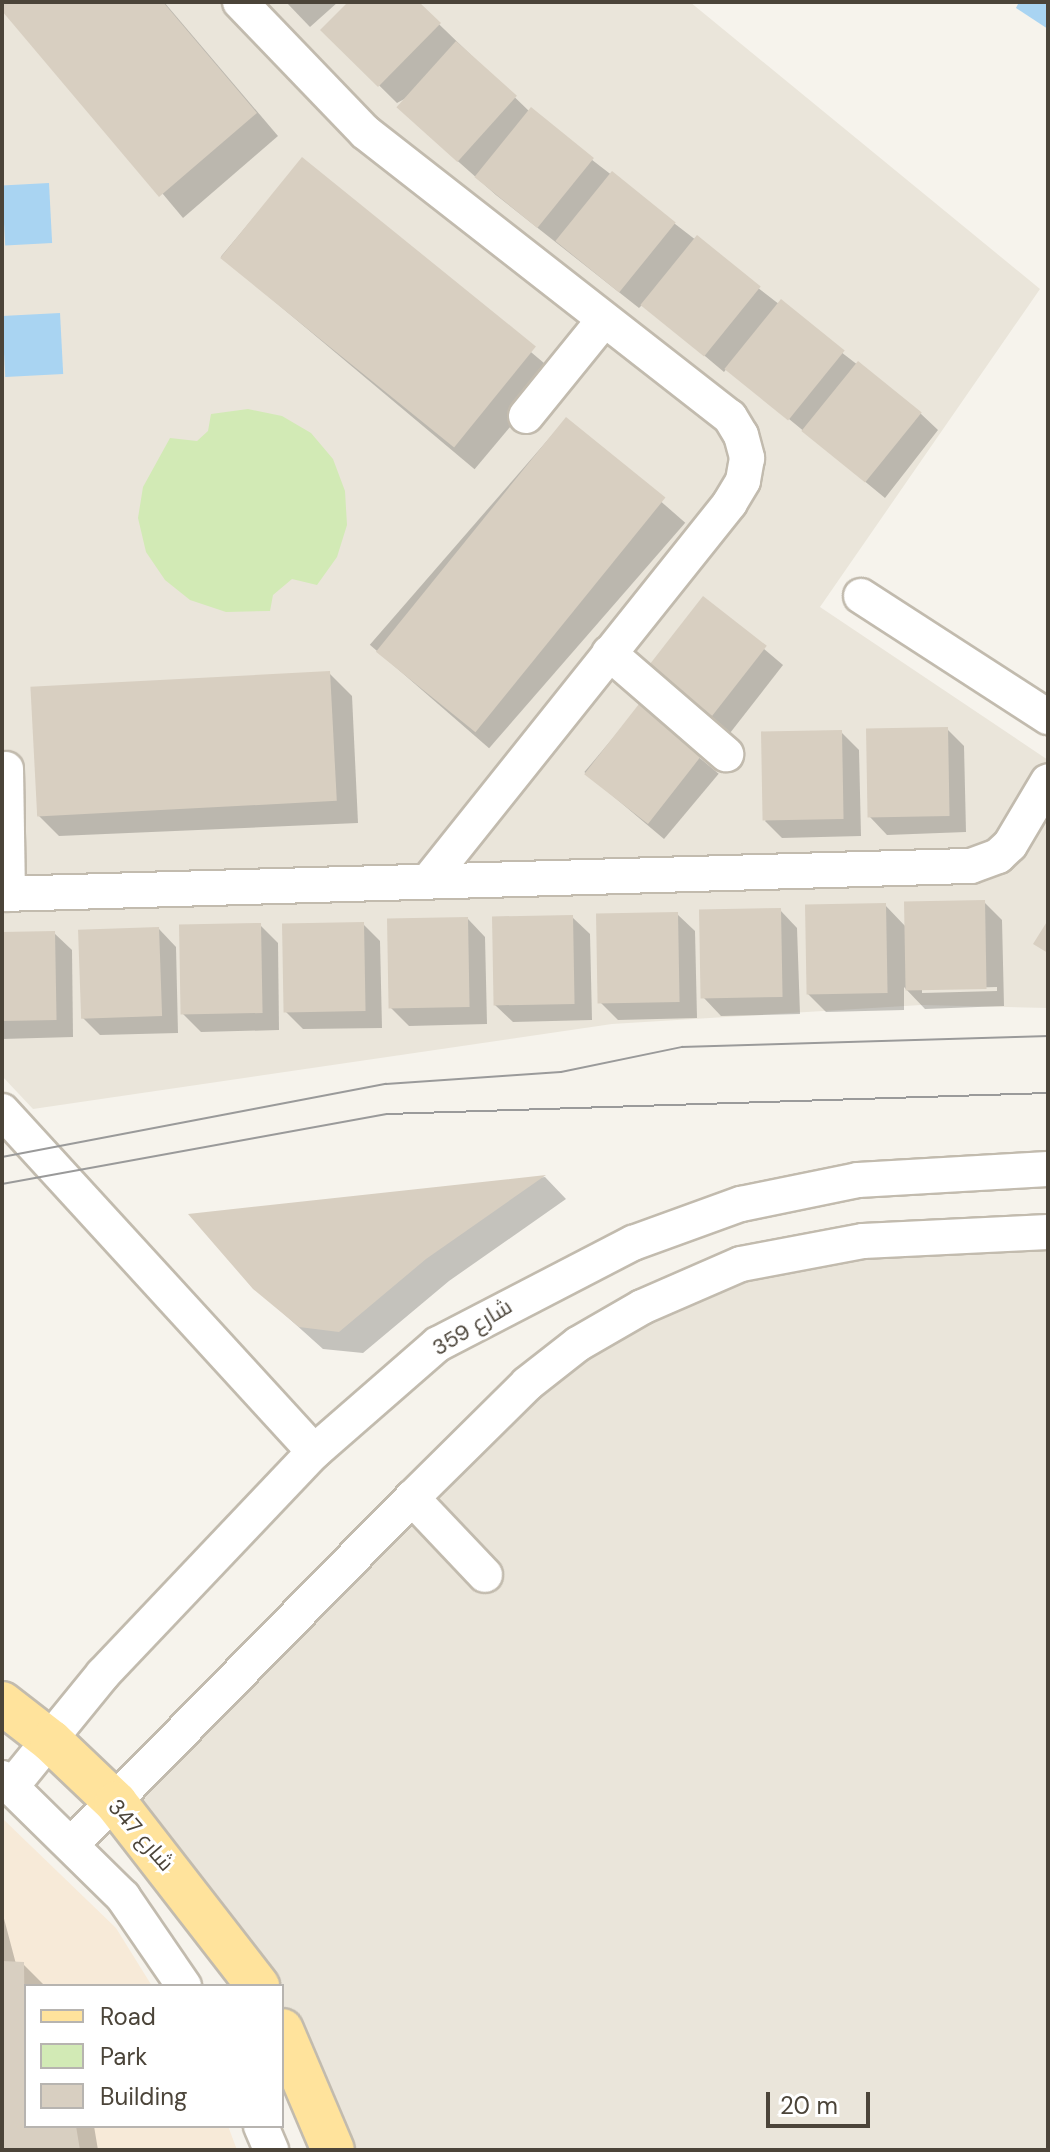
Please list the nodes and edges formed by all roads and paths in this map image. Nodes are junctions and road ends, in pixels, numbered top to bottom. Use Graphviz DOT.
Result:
graph roads {
  1 [pos="240,2"];
  2 [pos="603,321"];
  3 [pos="526,416"];
  4 [pos="861,596"];
  5 [pos="609,653"];
  6 [pos="1048,717"];
  7 [pos="726,754"];
  8 [pos="6,769"];
  9 [pos="1048,781"];
  10 [pos="431,878"];
  11 [pos="5,894"];
  12 [pos="2,1111"];
  13 [pos="1048,1169"];
  14 [pos="1048,1232"];
  15 [pos="314,1452"];
  16 [pos="412,1498"];
  17 [pos="485,1575"];
  18 [pos="2,1703"];
  19 [pos="51,1741"];
  20 [pos="7,1783"];
  21 [pos="116,1803"];
  22 [pos="73,1843"];
  23 [pos="183,1984"];
  24 [pos="256,1984"];
  25 [pos="284,2034"];
  26 [pos="305,2076"];
  27 [pos="262,2128"];
  28 [pos="271,2150"];
  29 [pos="306,2150"];
  30 [pos="333,2150"];
  1 -- 2 [label="street"];
  2 -- 3 [label="street"];
  2 -- 5 [label="street"];
  4 -- 6 [label="street"];
  5 -- 7 [label="street"];
  5 -- 10 [label="street"];
  8 -- 11 [label="street"];
  9 -- 10 [label="street"];
  10 -- 11 [label="street"];
  12 -- 15 [label="street"];
  13 -- 15 [label="street, شارع 359"];
  14 -- 16 [label="street"];
  15 -- 19 [label="street, شارع 359"];
  16 -- 17 [label="street"];
  16 -- 21 [label="street"];
  18 -- 19 [label="main road, شارع 347"];
  19 -- 20 [label="street, شارع 359"];
  19 -- 21 [label="main road, شارع 347"];
  20 -- 22 [label="street"];
  21 -- 22 [label="street"];
  21 -- 24 [label="main road, شارع 347"];
  22 -- 23 [label="street"];
  25 -- 26 [label="main road"];
  26 -- 29 [label="main road"];
  26 -- 30 [label="main road"];
  27 -- 28 [label="street"];
}
